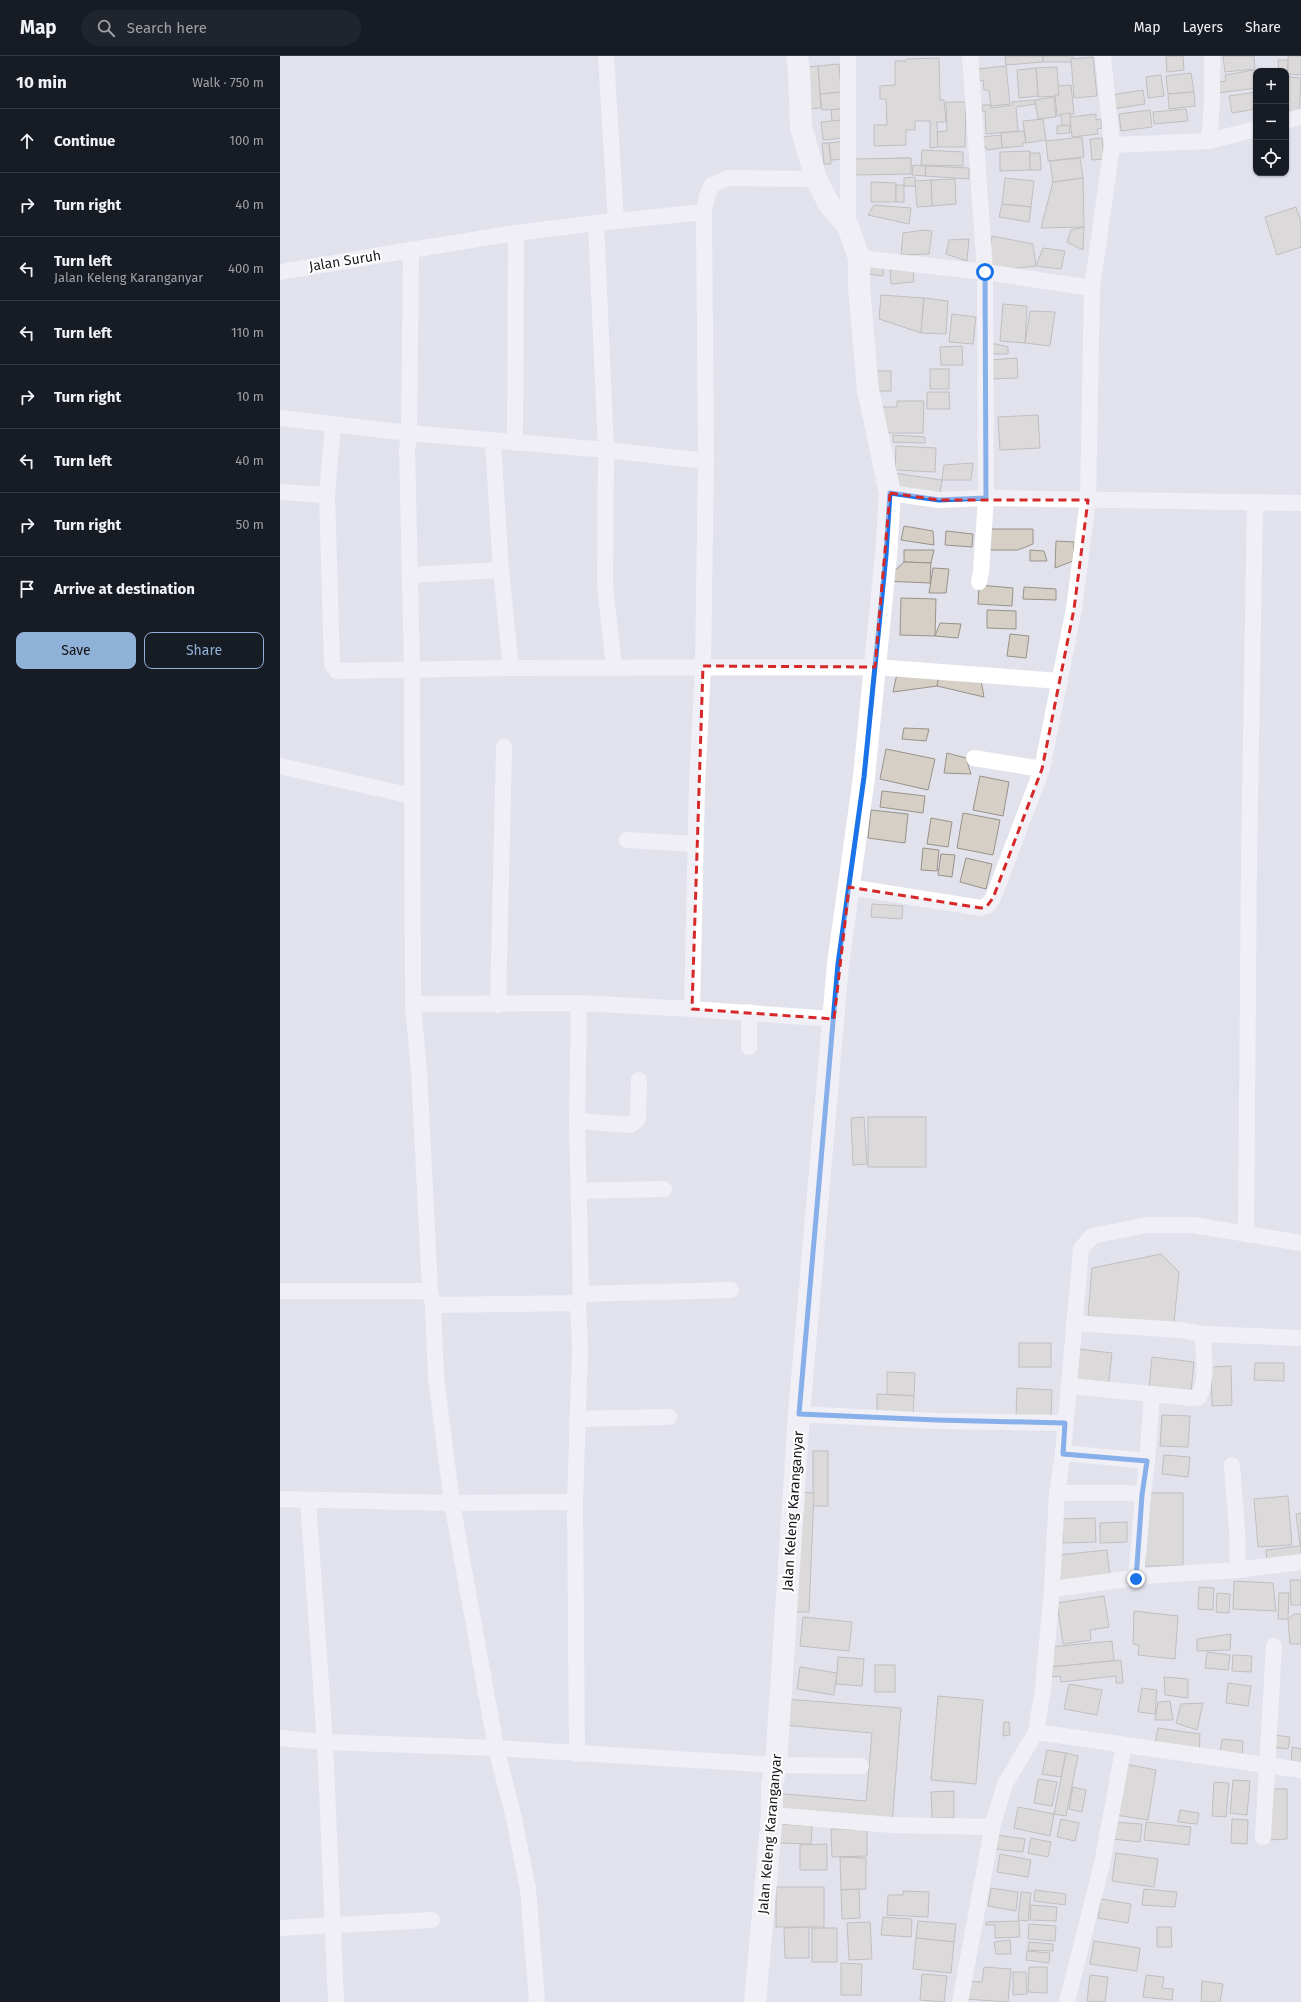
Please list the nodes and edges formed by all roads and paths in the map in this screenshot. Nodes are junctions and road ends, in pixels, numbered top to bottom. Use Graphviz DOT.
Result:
graph roads {
  1 [pos="606,56"];
  2 [pos="797,56"];
  3 [pos="848,56"];
  4 [pos="970,56"];
  5 [pos="1103,56"];
  6 [pos="1212,56"];
  7 [pos="1301,117"];
  8 [pos="1289,120"];
  9 [pos="1253,130"];
  10 [pos="1209,141"];
  11 [pos="1112,145"];
  12 [pos="816,179"];
  13 [pos="704,212"];
  14 [pos="616,221"];
  15 [pos="596,223"];
  16 [pos="848,226"];
  17 [pos="516,233"];
  18 [pos="411,250"];
  19 [pos="859,258"];
  20 [pos="280,272"];
  21 [pos="985,272"];
  22 [pos="1092,288"];
  23 [pos="280,418"];
  24 [pos="333,424"];
  25 [pos="409,433"];
  26 [pos="493,442"];
  27 [pos="515,443"];
  28 [pos="606,450"];
  29 [pos="706,461"];
  30 [pos="280,492"];
  31 [pos="890,493"];
  32 [pos="327,495"];
  33 [pos="986,498"];
  34 [pos="1088,500"];
  35 [pos="1255,502"];
  36 [pos="1301,503"];
  37 [pos="501,570"];
  38 [pos="409,574"];
  39 [pos="979,582"];
  40 [pos="703,666"];
  41 [pos="875,667"];
  42 [pos="511,668"];
  43 [pos="614,668"];
  44 [pos="412,669"];
  45 [pos="1060,681"];
  46 [pos="504,747"];
  47 [pos="974,758"];
  48 [pos="280,766"];
  49 [pos="1042,769"];
  50 [pos="412,796"];
  51 [pos="627,840"];
  52 [pos="695,844"];
  53 [pos="849,887"];
  54 [pos="579,1003"];
  55 [pos="413,1004"];
  56 [pos="498,1005"];
  57 [pos="692,1009"];
  58 [pos="749,1012"];
  59 [pos="834,1019"];
  60 [pos="749,1047"];
  61 [pos="639,1080"];
  62 [pos="577,1121"];
  63 [pos="664,1189"];
  64 [pos="578,1191"];
  65 [pos="1246,1234"];
  66 [pos="1301,1243"];
  67 [pos="731,1290"];
  68 [pos="280,1291"];
  69 [pos="431,1298"];
  70 [pos="579,1298"];
  71 [pos="1074,1322"];
  72 [pos="1202,1334"];
  73 [pos="1301,1338"];
  74 [pos="1068,1386"];
  75 [pos="1152,1394"];
  76 [pos="799,1414"];
  77 [pos="669,1418"];
  78 [pos="577,1419"];
  79 [pos="1065,1423"];
  80 [pos="1063,1454"];
  81 [pos="1147,1461"];
  82 [pos="1232,1465"];
  83 [pos="1057,1493"];
  84 [pos="1142,1495"];
  85 [pos="280,1499"];
  86 [pos="308,1501"];
  87 [pos="575,1502"];
  88 [pos="452,1503"];
  89 [pos="1301,1562"];
  90 [pos="1238,1570"];
  91 [pos="1136,1579"];
  92 [pos="1052,1589"];
  93 [pos="1274,1646"];
  94 [pos="1036,1732"];
  95 [pos="280,1738"];
  96 [pos="325,1742"];
  97 [pos="1124,1745"];
  98 [pos="496,1748"];
  99 [pos="577,1754"];
  100 [pos="776,1765"];
  101 [pos="1266,1765"];
  102 [pos="861,1766"];
  103 [pos="1301,1770"];
  104 [pos="772,1815"];
  105 [pos="992,1827"];
  106 [pos="1263,1837"];
  107 [pos="432,1920"];
  108 [pos="334,1926"];
  109 [pos="280,1928"];
  110 [pos="336,2002"];
  111 [pos="537,2002"];
  112 [pos="756,2002"];
  113 [pos="960,2002"];
  114 [pos="1067,2002"];
  1 -- 14 [label="street"];
  2 -- 12 [label="main road, Jalan Keleng Karanganyar"];
  3 -- 16 [label="street"];
  4 -- 21 [label="street"];
  5 -- 11 [label="street"];
  6 -- 10 [label="street"];
  7 -- 8 [label="street"];
  9 -- 10 [label="street"];
  10 -- 11 [label="street"];
  11 -- 22 [label="street"];
  12 -- 13 [label="street"];
  12 -- 16 [label="main road, Jalan Keleng Karanganyar"];
  13 -- 14 [label="street, Jalan Suruh"];
  13 -- 29 [label="street"];
  14 -- 15 [label="street, Jalan Suruh"];
  15 -- 17 [label="street, Jalan Suruh"];
  15 -- 28 [label="street"];
  16 -- 19 [label="main road, Jalan Keleng Karanganyar"];
  17 -- 18 [label="street, Jalan Suruh"];
  17 -- 27 [label="street"];
  18 -- 20 [label="street, Jalan Suruh"];
  18 -- 25 [label="street"];
  19 -- 21 [label="street"];
  19 -- 31 [label="main road, Jalan Keleng Karanganyar"];
  21 -- 22 [label="street"];
  21 -- 33 [label="street"];
  22 -- 34 [label="street"];
  23 -- 24 [label="street"];
  24 -- 25 [label="street"];
  24 -- 32 [label="street"];
  25 -- 26 [label="street"];
  25 -- 38 [label="street"];
  26 -- 27 [label="street"];
  26 -- 37 [label="street"];
  27 -- 28 [label="street"];
  28 -- 29 [label="street"];
  28 -- 43 [label="street"];
  29 -- 40 [label="street"];
  30 -- 32 [label="street"];
  31 -- 33 [label="street"];
  31 -- 41 [label="main road, Jalan Keleng Karanganyar"];
  32 -- 44 [label="street"];
  33 -- 34 [label="street"];
  33 -- 39 [label="street"];
  34 -- 35 [label="street"];
  34 -- 45 [label="street"];
  35 -- 36 [label="street"];
  35 -- 65 [label="street"];
  37 -- 38 [label="street"];
  37 -- 42 [label="street"];
  38 -- 44 [label="street"];
  40 -- 41 [label="street"];
  40 -- 43 [label="street"];
  40 -- 52 [label="street"];
  41 -- 45 [label="street"];
  41 -- 53 [label="main road, Jalan Keleng Karanganyar"];
  42 -- 43 [label="street"];
  42 -- 44 [label="street"];
  44 -- 50 [label="street"];
  45 -- 49 [label="street"];
  46 -- 56 [label="street"];
  47 -- 49 [label="street"];
  48 -- 50 [label="street"];
  49 -- 53 [label="street"];
  50 -- 55 [label="street"];
  51 -- 52 [label="street"];
  52 -- 57 [label="street"];
  53 -- 59 [label="main road, Jalan Keleng Karanganyar"];
  54 -- 56 [label="street"];
  54 -- 57 [label="street"];
  54 -- 62 [label="street"];
  55 -- 56 [label="street"];
  55 -- 69 [label="street"];
  57 -- 58 [label="street"];
  58 -- 59 [label="street"];
  58 -- 60 [label="street"];
  59 -- 76 [label="main road, Jalan Keleng Karanganyar"];
  61 -- 62 [label="street"];
  62 -- 64 [label="street"];
  63 -- 64 [label="street"];
  64 -- 70 [label="street"];
  65 -- 66 [label="street"];
  65 -- 71 [label="street"];
  67 -- 70 [label="street"];
  68 -- 69 [label="street"];
  69 -- 70 [label="street"];
  69 -- 88 [label="street"];
  70 -- 78 [label="street"];
  71 -- 72 [label="street"];
  71 -- 74 [label="street"];
  72 -- 73 [label="street"];
  72 -- 75 [label="street"];
  74 -- 75 [label="street"];
  74 -- 79 [label="street"];
  75 -- 81 [label="street"];
  76 -- 79 [label="street"];
  76 -- 100 [label="main road, Jalan Keleng Karanganyar"];
  77 -- 78 [label="street"];
  78 -- 87 [label="street"];
  79 -- 80 [label="street"];
  80 -- 81 [label="street"];
  80 -- 83 [label="street"];
  81 -- 84 [label="street"];
  82 -- 90 [label="street"];
  83 -- 84 [label="street"];
  83 -- 92 [label="street"];
  84 -- 91 [label="street"];
  85 -- 86 [label="street"];
  86 -- 88 [label="street"];
  86 -- 96 [label="street"];
  87 -- 88 [label="street"];
  87 -- 99 [label="street"];
  88 -- 98 [label="street"];
  89 -- 90 [label="street"];
  90 -- 91 [label="street"];
  91 -- 92 [label="street"];
  92 -- 94 [label="street"];
  93 -- 101 [label="street"];
  94 -- 97 [label="street"];
  94 -- 105 [label="street"];
  95 -- 96 [label="street"];
  96 -- 98 [label="street"];
  96 -- 108 [label="street"];
  97 -- 101 [label="street"];
  97 -- 114 [label="street"];
  98 -- 99 [label="street"];
  98 -- 111 [label="street"];
  99 -- 100 [label="street"];
  100 -- 102 [label="street"];
  100 -- 104 [label="main road, Jalan Keleng Karanganyar"];
  101 -- 103 [label="street"];
  101 -- 106 [label="street"];
  104 -- 105 [label="street"];
  104 -- 112 [label="main road, Jalan Keleng Karanganyar"];
  105 -- 113 [label="street"];
  107 -- 108 [label="street"];
  108 -- 109 [label="street"];
  108 -- 110 [label="street"];
}
